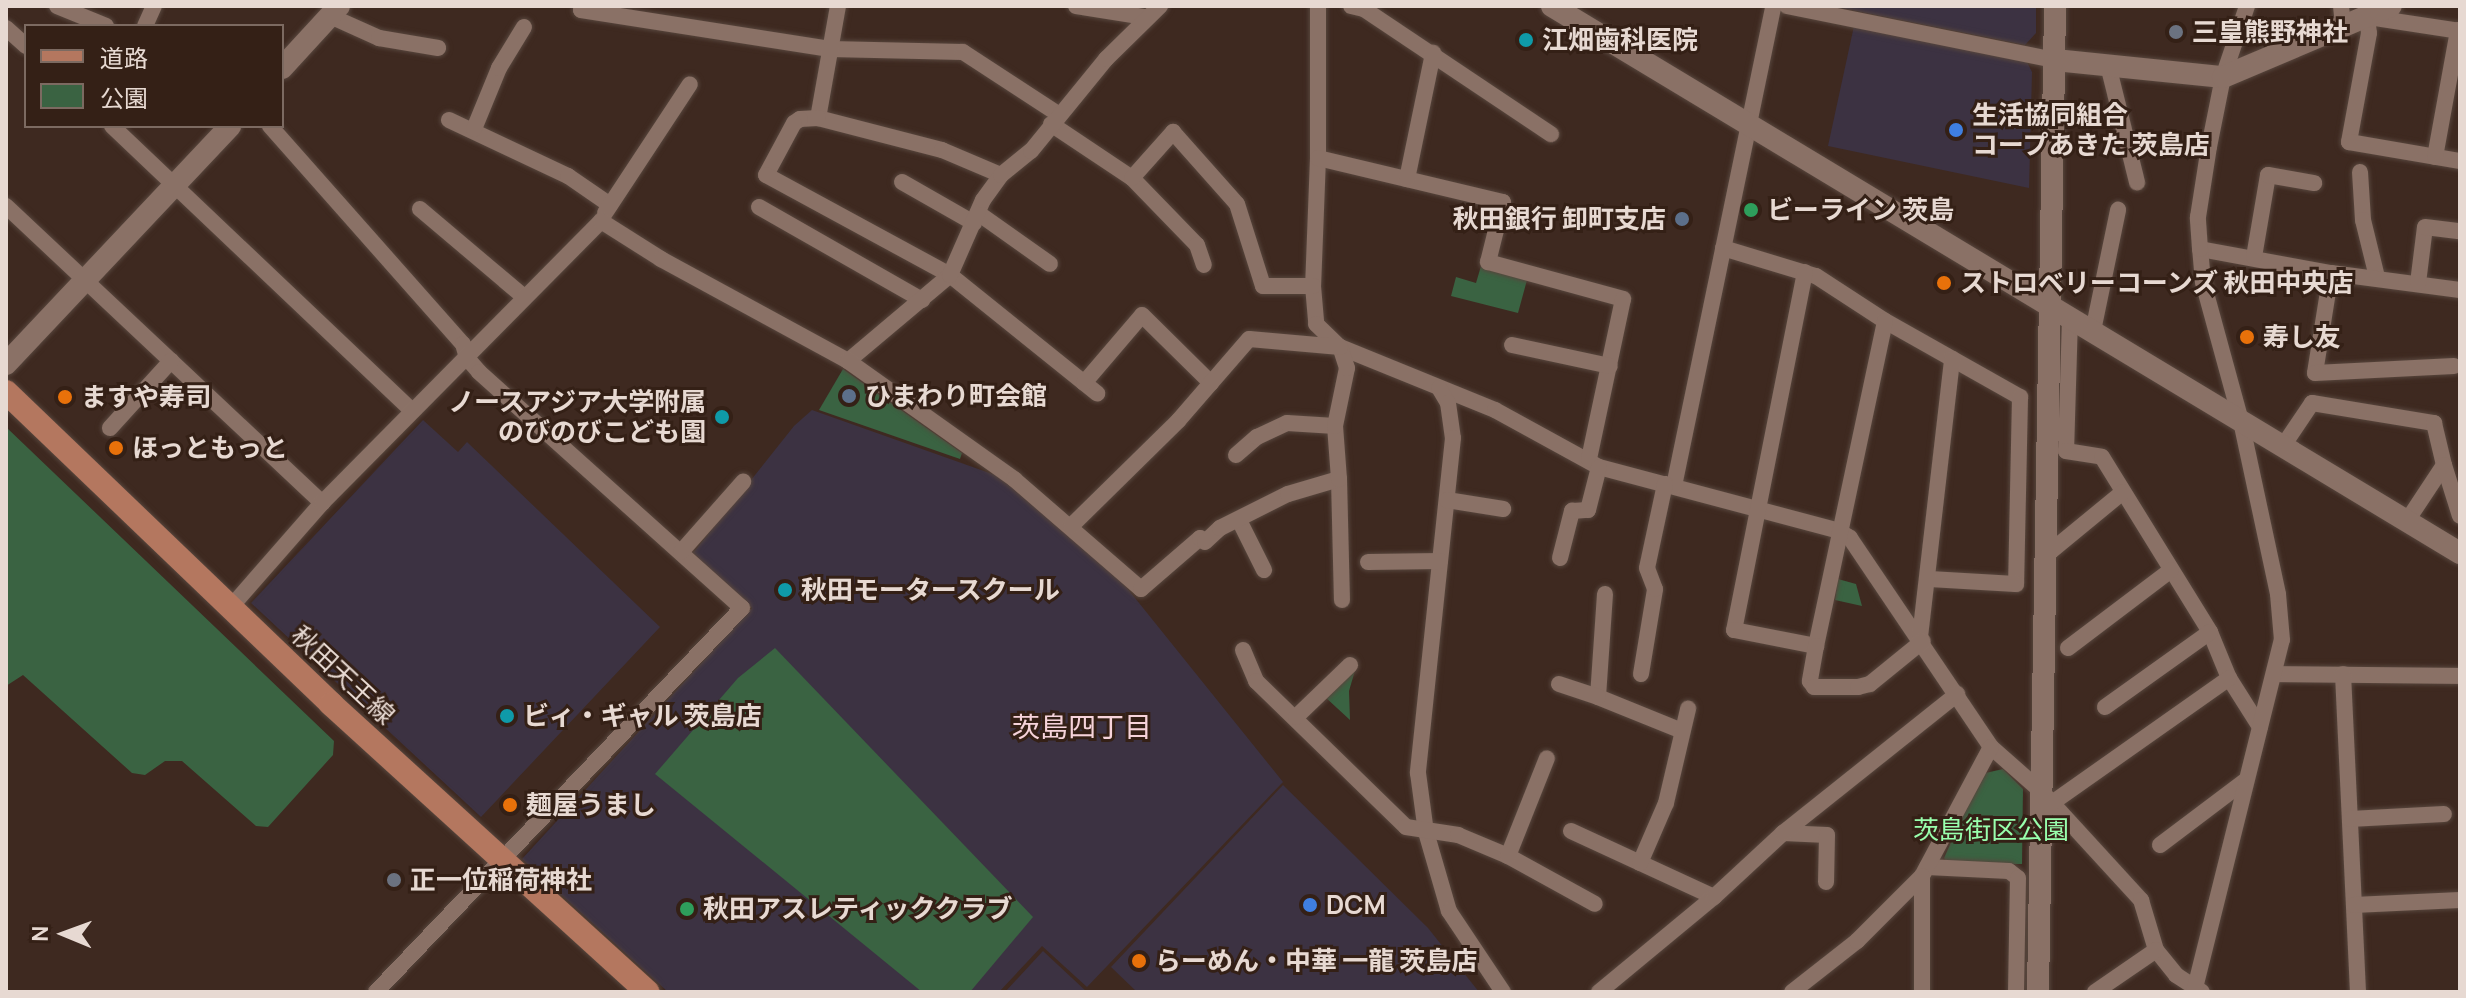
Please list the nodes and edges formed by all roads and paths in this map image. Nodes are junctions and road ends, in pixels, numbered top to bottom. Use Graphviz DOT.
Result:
graph roads {
  1 [pos="57,6"];
  2 [pos="582,6"];
  3 [pos="838,6"];
  4 [pos="1076,6"];
  5 [pos="1160,6"];
  6 [pos="1318,6"];
  7 [pos="1351,6"];
  8 [pos="1552,6"];
  9 [pos="1773,6"];
  10 [pos="1787,6"];
  11 [pos="2055,6"];
  12 [pos="2247,6"];
  13 [pos="2391,6"];
  14 [pos="334,11"];
  15 [pos="2342,15"];
  16 [pos="1145,17"];
  17 [pos="2367,17"];
  18 [pos="101,24"];
  19 [pos="524,27"];
  20 [pos="6,28"];
  21 [pos="2459,30"];
  22 [pos="24,44"];
  23 [pos="438,48"];
  24 [pos="830,49"];
  25 [pos="1433,53"];
  26 [pos="2055,60"];
  27 [pos="2108,65"];
  28 [pos="284,66"];
  29 [pos="2223,77"];
  30 [pos="690,84"];
  31 [pos="818,118"];
  32 [pos="1054,119"];
  33 [pos="449,120"];
  34 [pos="1748,126"];
  35 [pos="114,128"];
  36 [pos="228,128"];
  37 [pos="272,128"];
  38 [pos="474,129"];
  39 [pos="1551,134"];
  40 [pos="2435,157"];
  41 [pos="1318,158"];
  42 [pos="2460,161"];
  43 [pos="2360,172"];
  44 [pos="1001,175"];
  45 [pos="1132,178"];
  46 [pos="1407,179"];
  47 [pos="902,182"];
  48 [pos="2137,182"];
  49 [pos="2314,183"];
  50 [pos="176,185"];
  51 [pos="610,205"];
  52 [pos="6,206"];
  53 [pos="759,207"];
  54 [pos="420,209"];
  55 [pos="2118,210"];
  56 [pos="976,218"];
  57 [pos="601,221"];
  58 [pos="2460,231"];
  59 [pos="1723,248"];
  60 [pos="2200,249"];
  61 [pos="2254,257"];
  62 [pos="1050,264"];
  63 [pos="1204,265"];
  64 [pos="1805,272"];
  65 [pos="2331,273"];
  66 [pos="950,275"];
  67 [pos="2377,277"];
  68 [pos="86,281"];
  69 [pos="2418,283"];
  70 [pos="1313,286"];
  71 [pos="2460,290"];
  72 [pos="523,296"];
  73 [pos="922,300"];
  74 [pos="2048,305"];
  75 [pos="2070,318"];
  76 [pos="1885,321"];
  77 [pos="2093,331"];
  78 [pos="1512,345"];
  79 [pos="1340,347"];
  80 [pos="467,358"];
  81 [pos="1952,359"];
  82 [pos="171,361"];
  83 [pos="848,361"];
  84 [pos="6,364"];
  85 [pos="1610,366"];
  86 [pos="2454,366"];
  87 [pos="1211,383"];
  88 [pos="1439,388"];
  89 [pos="6,392"];
  90 [pos="412,411"];
  91 [pos="2241,421"];
  92 [pos="1335,426"];
  93 [pos="110,428"];
  94 [pos="2283,446"];
  95 [pos="1236,455"];
  96 [pos="1594,463"];
  97 [pos="2444,465"];
  98 [pos="1339,479"];
  99 [pos="743,482"];
  100 [pos="1670,485"];
  101 [pos="2123,492"];
  102 [pos="1447,500"];
  103 [pos="322,503"];
  104 [pos="1756,507"];
  105 [pos="1503,509"];
  106 [pos="2460,516"];
  107 [pos="1239,520"];
  108 [pos="2407,521"];
  109 [pos="1071,526"];
  110 [pos="1839,531"];
  111 [pos="681,552"];
  112 [pos="2460,553"];
  113 [pos="2045,556"];
  114 [pos="1560,558"];
  115 [pos="1440,561"];
  116 [pos="1368,562"];
  117 [pos="1264,570"];
  118 [pos="2171,570"];
  119 [pos="1929,579"];
  120 [pos="1605,594"];
  121 [pos="1342,600"];
  122 [pos="230,608"];
  123 [pos="2210,632"];
  124 [pos="1921,639"];
  125 [pos="1816,646"];
  126 [pos="2068,648"];
  127 [pos="1243,650"];
  128 [pos="1350,665"];
  129 [pos="1641,674"];
  130 [pos="2274,674"];
  131 [pos="2343,674"];
  132 [pos="2460,676"];
  133 [pos="2229,678"];
  134 [pos="1559,684"];
  135 [pos="1957,694"];
  136 [pos="1598,697"];
  137 [pos="2105,707"];
  138 [pos="1688,709"];
  139 [pos="1296,717"];
  140 [pos="2260,727"];
  141 [pos="1682,731"];
  142 [pos="1991,747"];
  143 [pos="1547,758"];
  144 [pos="2245,781"];
  145 [pos="2047,798"];
  146 [pos="2444,814"];
  147 [pos="2350,819"];
  148 [pos="1571,831"];
  149 [pos="1426,832"];
  150 [pos="1783,833"];
  151 [pos="2160,845"];
  152 [pos="1508,856"];
  153 [pos="503,859"];
  154 [pos="1640,863"];
  155 [pos="1925,871"];
  156 [pos="1826,882"];
  157 [pos="1714,897"];
  158 [pos="2460,900"];
  159 [pos="1595,904"];
  160 [pos="2354,905"];
  161 [pos="2156,950"];
  162 [pos="2197,991"];
  163 [pos="376,992"];
  164 [pos="648,992"];
  165 [pos="1503,992"];
  166 [pos="1599,992"];
  167 [pos="1792,992"];
  168 [pos="1922,992"];
  169 [pos="2016,992"];
  170 [pos="2038,992"];
  171 [pos="2095,992"];
  172 [pos="2358,992"];
  1 -- 18 [label="street"];
  2 -- 24 [label="street"];
  3 -- 24 [label="street"];
  4 -- 16 [label="street"];
  5 -- 16 [label="street"];
  6 -- 41 [label="street"];
  7 -- 25 [label="street"];
  8 -- 34 [label="street"];
  9 -- 34 [label="street"];
  10 -- 26 [label="street"];
  11 -- 26 [label="street"];
  12 -- 29 [label="street"];
  13 -- 17 [label="street"];
  14 -- 23 [label="street"];
  14 -- 28 [label="street"];
  15 -- 17 [label="street"];
  15 -- 29 [label="street"];
  16 -- 32 [label="street"];
  17 -- 21 [label="street"];
  17 -- 40 [label="street"];
  19 -- 38 [label="street"];
  20 -- 22 [label="street"];
  21 -- 40 [label="street"];
  24 -- 31 [label="street"];
  24 -- 32 [label="street"];
  25 -- 39 [label="street"];
  25 -- 46 [label="street"];
  26 -- 27 [label="street"];
  26 -- 74 [label="street"];
  27 -- 29 [label="street"];
  27 -- 48 [label="street"];
  29 -- 60 [label="street"];
  30 -- 51 [label="street"];
  31 -- 44 [label="street"];
  31 -- 66 [label="street"];
  32 -- 44 [label="street"];
  32 -- 45 [label="street"];
  33 -- 38 [label="street"];
  34 -- 59 [label="street"];
  34 -- 74 [label="street"];
  35 -- 50 [label="street"];
  36 -- 50 [label="street"];
  37 -- 80 [label="street"];
  38 -- 51 [label="street"];
  40 -- 42 [label="street"];
  41 -- 46 [label="street"];
  41 -- 70 [label="street"];
  43 -- 67 [label="street"];
  44 -- 56 [label="street"];
  45 -- 63 [label="street"];
  45 -- 70 [label="street"];
  46 -- 85 [label="street"];
  47 -- 56 [label="street"];
  49 -- 61 [label="street"];
  50 -- 68 [label="street"];
  50 -- 90 [label="street"];
  51 -- 57 [label="street"];
  52 -- 68 [label="street"];
  53 -- 73 [label="street"];
  54 -- 72 [label="street"];
  55 -- 77 [label="street"];
  56 -- 62 [label="street"];
  56 -- 66 [label="street"];
  57 -- 72 [label="street"];
  57 -- 83 [label="street"];
  58 -- 69 [label="street"];
  59 -- 64 [label="street"];
  59 -- 100 [label="street"];
  60 -- 61 [label="street"];
  60 -- 91 [label="street"];
  61 -- 65 [label="street"];
  64 -- 76 [label="street"];
  64 -- 104 [label="street"];
  65 -- 67 [label="street"];
  65 -- 86 [label="street"];
  66 -- 73 [label="street"];
  66 -- 87 [label="street"];
  67 -- 69 [label="street"];
  68 -- 82 [label="street"];
  68 -- 84 [label="street"];
  69 -- 71 [label="street"];
  70 -- 79 [label="street"];
  72 -- 80 [label="street"];
  73 -- 83 [label="street"];
  74 -- 75 [label="street"];
  74 -- 113 [label="street"];
  75 -- 77 [label="street"];
  75 -- 101 [label="street"];
  76 -- 81 [label="street"];
  76 -- 110 [label="street"];
  77 -- 91 [label="street"];
  78 -- 85 [label="street"];
  79 -- 87 [label="street"];
  79 -- 88 [label="street"];
  79 -- 92 [label="street"];
  80 -- 90 [label="street"];
  80 -- 111 [label="street"];
  81 -- 119 [label="street"];
  81 -- 119 [label="street"];
  82 -- 93 [label="street"];
  82 -- 103 [label="street"];
  83 -- 109 [label="street"];
  85 -- 96 [label="street"];
  87 -- 109 [label="street"];
  88 -- 96 [label="street"];
  88 -- 102 [label="street"];
  89 -- 122 [label="main road, 秋田天王線"];
  90 -- 103 [label="street"];
  91 -- 94 [label="street"];
  91 -- 130 [label="street"];
  92 -- 95 [label="street"];
  92 -- 98 [label="street"];
  94 -- 97 [label="street"];
  94 -- 108 [label="street"];
  96 -- 100 [label="street"];
  96 -- 114 [label="street"];
  97 -- 106 [label="street"];
  97 -- 108 [label="street"];
  98 -- 107 [label="street"];
  98 -- 121 [label="street"];
  99 -- 111 [label="street"];
  100 -- 104 [label="street"];
  100 -- 129 [label="street"];
  101 -- 113 [label="street"];
  101 -- 118 [label="street"];
  102 -- 105 [label="street"];
  102 -- 115 [label="street"];
  103 -- 122 [label="street"];
  104 -- 110 [label="street"];
  104 -- 125 [label="street"];
  107 -- 109 [label="street"];
  107 -- 117 [label="street"];
  108 -- 112 [label="street"];
  110 -- 124 [label="street"];
  110 -- 125 [label="street"];
  111 -- 153 [label="street"];
  113 -- 145 [label="street"];
  115 -- 116 [label="street"];
  115 -- 149 [label="street"];
  118 -- 123 [label="street"];
  118 -- 126 [label="street"];
  119 -- 124 [label="street"];
  120 -- 136 [label="street"];
  122 -- 153 [label="main road, 秋田天王線"];
  123 -- 133 [label="street"];
  123 -- 137 [label="street"];
  124 -- 125 [label="street"];
  124 -- 135 [label="street"];
  127 -- 139 [label="street"];
  128 -- 139 [label="street"];
  130 -- 131 [label="street"];
  130 -- 140 [label="street"];
  131 -- 132 [label="street"];
  131 -- 147 [label="street"];
  133 -- 140 [label="street"];
  133 -- 145 [label="street"];
  134 -- 136 [label="street"];
  135 -- 142 [label="street"];
  135 -- 150 [label="street"];
  136 -- 141 [label="street"];
  138 -- 141 [label="street"];
  139 -- 149 [label="street"];
  140 -- 144 [label="street"];
  141 -- 154 [label="street"];
  142 -- 145 [label="street"];
  142 -- 155 [label="street"];
  143 -- 152 [label="street"];
  144 -- 151 [label="street"];
  144 -- 162 [label="street"];
  145 -- 161 [label="street"];
  145 -- 170 [label="street"];
  146 -- 147 [label="street"];
  147 -- 160 [label="street"];
  148 -- 154 [label="street"];
  149 -- 152 [label="street"];
  149 -- 165 [label="street"];
  150 -- 156 [label="street"];
  150 -- 157 [label="street"];
  152 -- 159 [label="street"];
  153 -- 163 [label="street"];
  153 -- 164 [label="main road, 秋田天王線"];
  154 -- 157 [label="street"];
  155 -- 167 [label="street"];
  155 -- 168 [label="street"];
  155 -- 169 [label="street"];
  157 -- 166 [label="street"];
  158 -- 160 [label="street"];
  160 -- 172 [label="street"];
  161 -- 162 [label="street"];
  161 -- 171 [label="street"];
}
